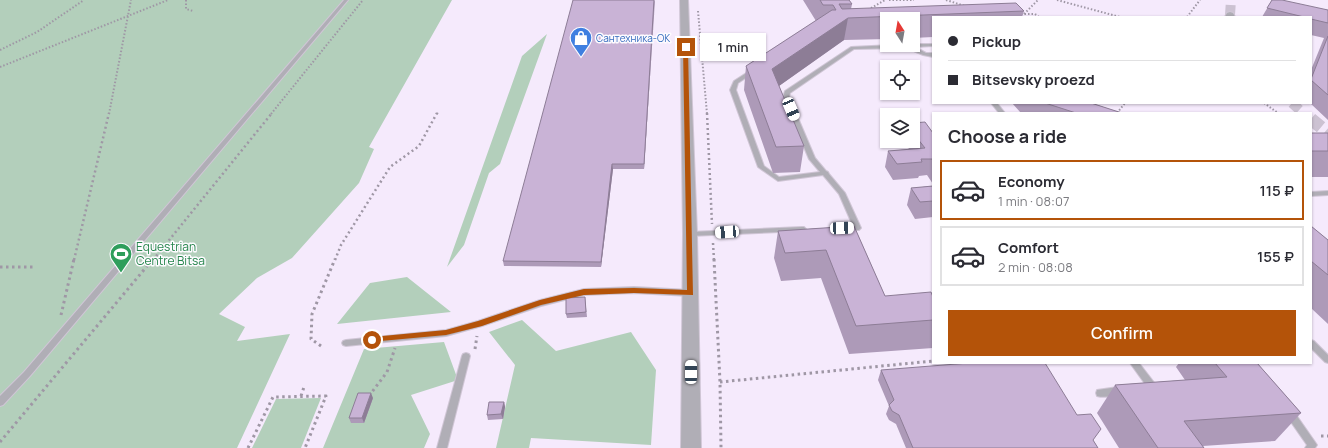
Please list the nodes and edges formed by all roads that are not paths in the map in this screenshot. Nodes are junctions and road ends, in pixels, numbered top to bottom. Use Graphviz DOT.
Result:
graph roads {
  1 [pos="346,0"];
  2 [pos="684,0"];
  3 [pos="932,45"];
  4 [pos="920,46"];
  5 [pos="880,47"];
  6 [pos="920,52"];
  7 [pos="932,55"];
  8 [pos="755,69"];
  9 [pos="995,104"];
  10 [pos="1001,112"];
  11 [pos="826,174"];
  12 [pos="1328,193"];
  13 [pos="1312,194"];
  14 [pos="841,228"];
  15 [pos="810,229"];
  16 [pos="690,234"];
  17 [pos="690,293"];
  18 [pos="346,343"];
  19 [pos="1312,344"];
  20 [pos="466,356"];
  21 [pos="1328,360"];
  22 [pos="1135,364"];
  23 [pos="1146,389"];
  24 [pos="1130,390"];
  25 [pos="1100,393"];
  26 [pos="0,402"];
  27 [pos="1282,406"];
  28 [pos="442,448"];
  29 [pos="691,448"];
  30 [pos="1310,448"];
  1 -- 26 [label="lane"];
  2 -- 16 [label="street"];
  3 -- 4 [label="lane"];
  5 -- 11 [label="lane"];
  6 -- 7 [label="lane"];
  8 -- 11 [label="lane"];
  9 -- 10 [label="lane"];
  11 -- 14 [label="lane"];
  12 -- 13 [label="lane"];
  15 -- 16 [label="lane"];
  16 -- 17 [label="street"];
  17 -- 18 [label="lane"];
  17 -- 29 [label="street"];
  19 -- 21 [label="lane"];
  20 -- 28 [label="lane"];
  22 -- 23 [label="lane"];
  24 -- 25 [label="lane"];
  27 -- 30 [label="lane"];
}
